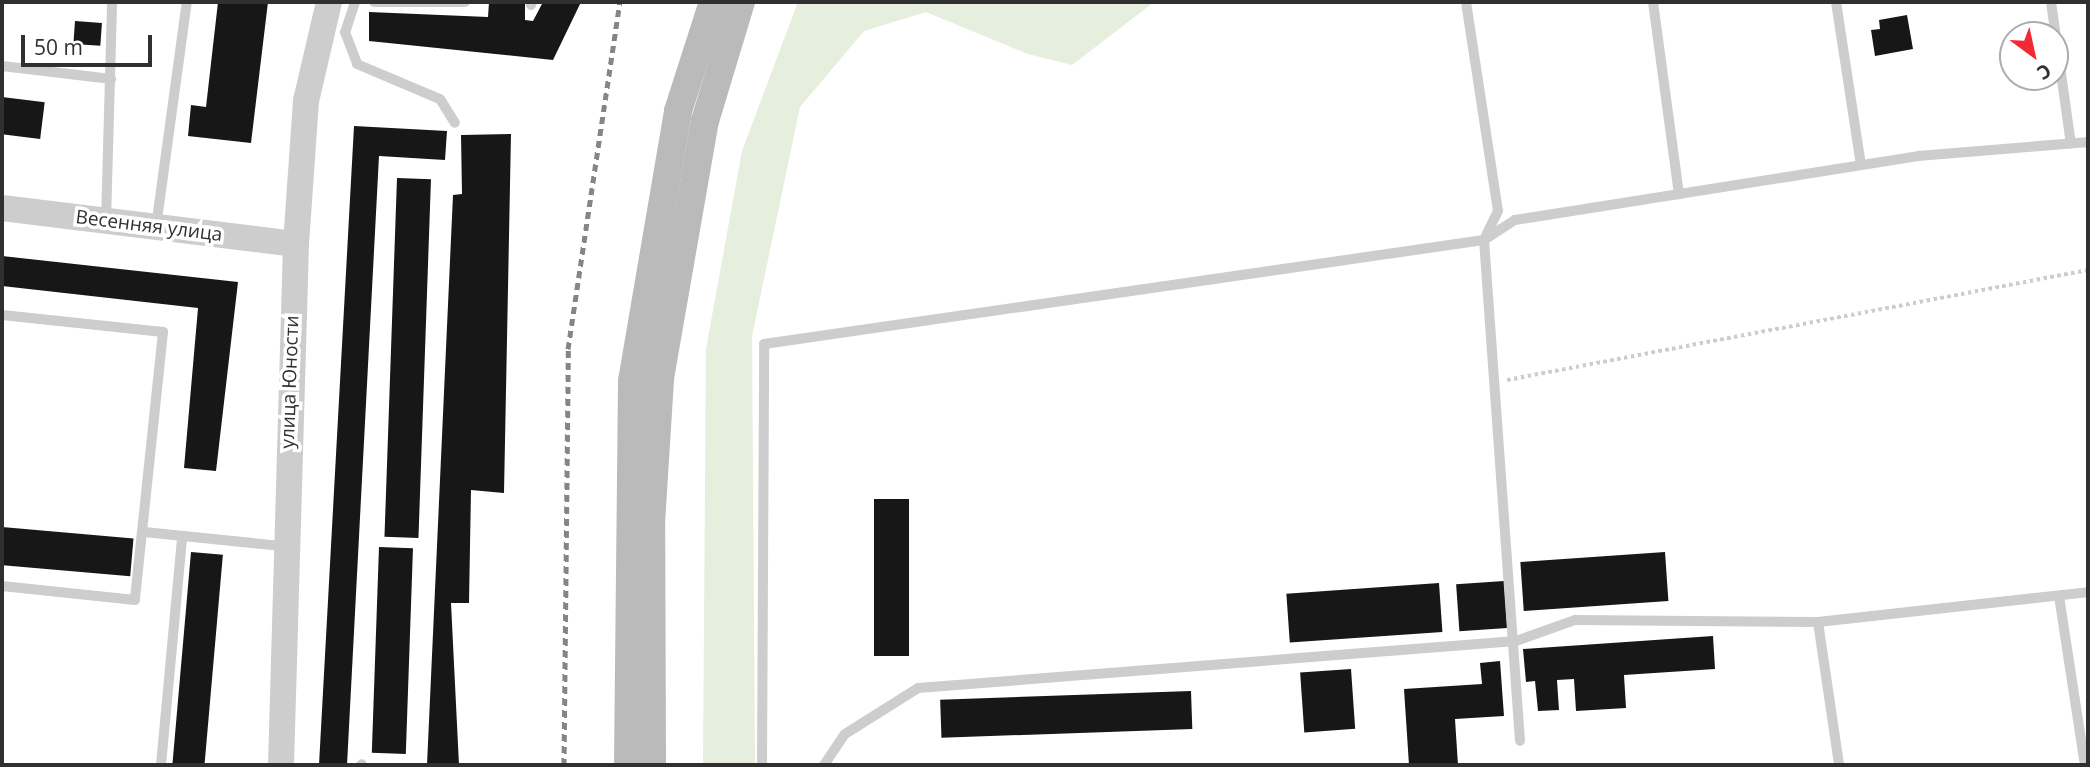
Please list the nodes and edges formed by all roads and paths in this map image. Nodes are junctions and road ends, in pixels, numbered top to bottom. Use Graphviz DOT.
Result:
graph roads {
  1 [pos="112,2"];
  2 [pos="187,2"];
  3 [pos="329,2"];
  4 [pos="355,2"];
  5 [pos="374,2"];
  6 [pos="465,2"];
  7 [pos="713,2"];
  8 [pos="741,2"];
  9 [pos="1466,2"];
  10 [pos="1653,2"];
  11 [pos="1836,2"];
  12 [pos="2051,2"];
  13 [pos="2,66"];
  14 [pos="111,79"];
  15 [pos="455,123"];
  16 [pos="2088,142"];
  17 [pos="2071,144"];
  18 [pos="1861,165"];
  19 [pos="1679,194"];
  20 [pos="2,208"];
  21 [pos="106,221"];
  22 [pos="156,227"];
  23 [pos="1484,240"];
  24 [pos="296,244"];
  25 [pos="2088,270"];
  26 [pos="2,315"];
  27 [pos="1494,382"];
  28 [pos="144,532"];
  29 [pos="182,537"];
  30 [pos="283,546"];
  31 [pos="2,586"];
  32 [pos="2088,592"];
  33 [pos="2059,596"];
  34 [pos="1818,622"];
  35 [pos="1516,641"];
  36 [pos="1520,741"];
  37 [pos="161,765"];
  38 [pos="281,765"];
  39 [pos="628,765"];
  40 [pos="652,765"];
  41 [pos="762,765"];
  42 [pos="824,765"];
  43 [pos="1839,765"];
  44 [pos="2085,765"];
  1 -- 14 [label="lane"];
  2 -- 22 [label="lane"];
  3 -- 24 [label="street, улица Юности"];
  4 -- 15 [label="lane"];
  5 -- 6 [label="lane"];
  7 -- 39 [label="main road"];
  8 -- 40 [label="main road"];
  9 -- 23 [label="lane"];
  10 -- 19 [label="lane"];
  11 -- 18 [label="lane"];
  12 -- 17 [label="lane"];
  13 -- 14 [label="lane"];
  14 -- 21 [label="lane"];
  16 -- 17 [label="lane"];
  17 -- 18 [label="lane"];
  18 -- 19 [label="lane"];
  19 -- 23 [label="lane"];
  20 -- 21 [label="street, Весенняя улица"];
  21 -- 22 [label="street, Весенняя улица"];
  22 -- 24 [label="street, Весенняя улица"];
  23 -- 27 [label="lane"];
  23 -- 41 [label="lane"];
  24 -- 30 [label="street, улица Юности"];
  25 -- 27 [label="path"];
  26 -- 28 [label="lane"];
  27 -- 35 [label="lane"];
  28 -- 29 [label="lane"];
  28 -- 31 [label="lane"];
  29 -- 30 [label="lane"];
  29 -- 37 [label="lane"];
  30 -- 38 [label="street, улица Юности"];
  32 -- 33 [label="lane"];
  33 -- 34 [label="lane"];
  33 -- 44 [label="lane"];
  34 -- 35 [label="lane"];
  34 -- 43 [label="lane"];
  35 -- 36 [label="lane"];
  35 -- 42 [label="lane"];
}
